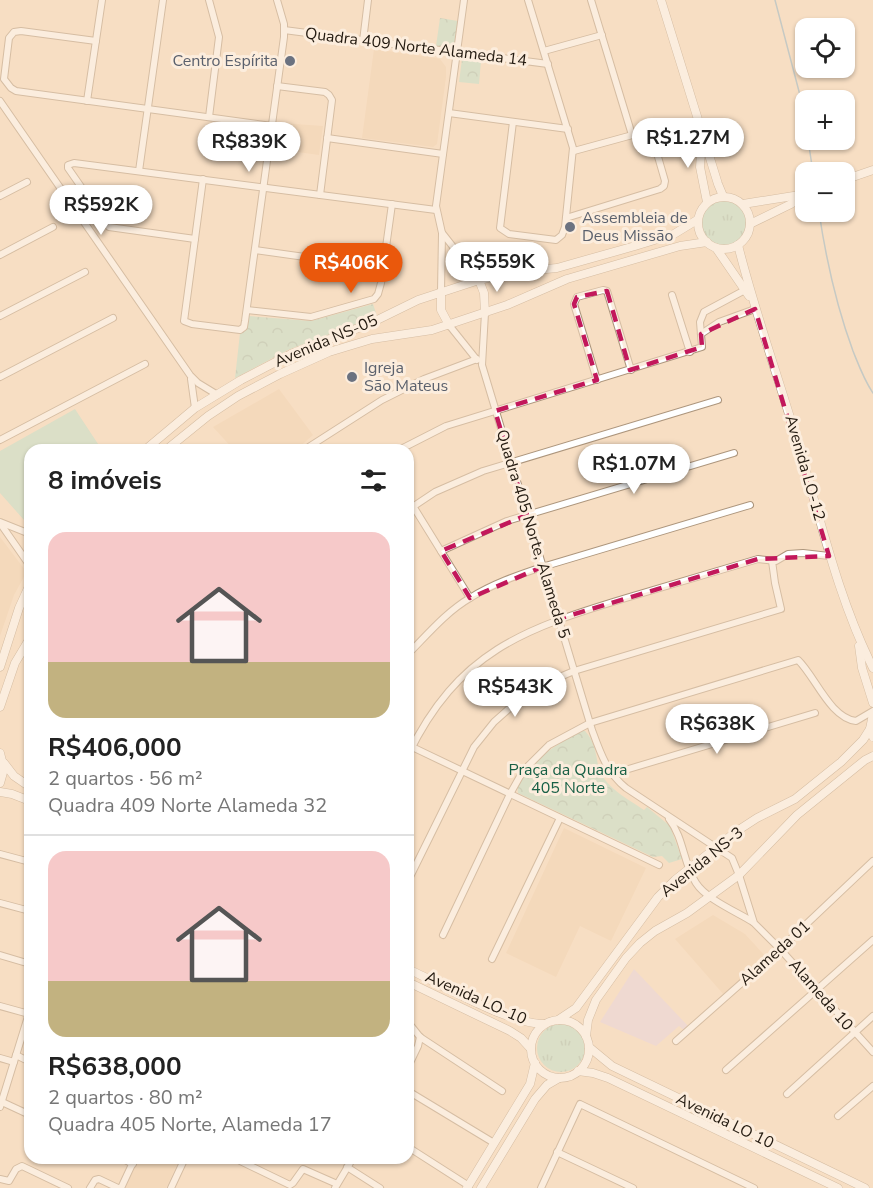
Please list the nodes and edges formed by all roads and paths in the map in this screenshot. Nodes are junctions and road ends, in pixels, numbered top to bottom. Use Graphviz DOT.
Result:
graph roads {
  1 [pos="102,0"];
  2 [pos="163,0"];
  3 [pos="209,0"];
  4 [pos="277,0"];
  5 [pos="368,0"];
  6 [pos="464,0"];
  7 [pos="528,0"];
  8 [pos="591,0"];
  9 [pos="661,0"];
  10 [pos="284,30"];
  11 [pos="602,35"];
  12 [pos="96,41"];
  13 [pos="363,41"];
  14 [pos="544,51"];
  15 [pos="457,53"];
  16 [pos="548,64"];
  17 [pos="277,86"];
  18 [pos="0,101"];
  19 [pos="87,101"];
  20 [pos="148,109"];
  21 [pos="449,113"];
  22 [pos="209,117"];
  23 [pos="513,122"];
  24 [pos="272,126"];
  25 [pos="568,129"];
  26 [pos="702,133"];
  27 [pos="632,135"];
  28 [pos="327,138"];
  29 [pos="574,151"];
  30 [pos="443,154"];
  31 [pos="873,170"];
  32 [pos="139,171"];
  33 [pos="855,176"];
  34 [pos="203,179"];
  35 [pos="27,182"];
  36 [pos="263,187"];
  37 [pos="320,195"];
  38 [pos="0,196"];
  39 [pos="723,196"];
  40 [pos="795,197"];
  41 [pos="795,201"];
  42 [pos="707,202"];
  43 [pos="392,204"];
  44 [pos="743,204"];
  45 [pos="436,210"];
  46 [pos="566,218"];
  47 [pos="697,220"];
  48 [pos="750,224"];
  49 [pos="53,227"];
  50 [pos="442,233"];
  51 [pos="195,239"];
  52 [pos="707,242"];
  53 [pos="738,245"];
  54 [pos="716,248"];
  55 [pos="255,250"];
  56 [pos="0,255"];
  57 [pos="383,268"];
  58 [pos="85,272"];
  59 [pos="479,280"];
  60 [pos="745,290"];
  61 [pos="441,292"];
  62 [pos="672,295"];
  63 [pos="751,298"];
  64 [pos="755,309"];
  65 [pos="247,310"];
  66 [pos="485,313"];
  67 [pos="0,316"];
  68 [pos="113,318"];
  69 [pos="449,325"];
  70 [pos="701,334"];
  71 [pos="690,352"];
  72 [pos="477,359"];
  73 [pos="145,364"];
  74 [pos="482,365"];
  75 [pos="631,370"];
  76 [pos="190,375"];
  77 [pos="0,377"];
  78 [pos="597,380"];
  79 [pos="216,394"];
  80 [pos="718,400"];
  81 [pos="195,408"];
  82 [pos="495,411"];
  83 [pos="0,440"];
  84 [pos="152,444"];
  85 [pos="174,444"];
  86 [pos="313,444"];
  87 [pos="411,444"];
  88 [pos="734,453"];
  89 [pos="511,463"];
  90 [pos="750,504"];
  91 [pos="414,505"];
  92 [pos="414,514"];
  93 [pos="527,515"];
  94 [pos="0,522"];
  95 [pos="24,532"];
  96 [pos="441,551"];
  97 [pos="829,556"];
  98 [pos="24,557"];
  99 [pos="772,561"];
  100 [pos="542,567"];
  101 [pos="24,597"];
  102 [pos="470,598"];
  103 [pos="558,618"];
  104 [pos="858,639"];
  105 [pos="24,648"];
  106 [pos="414,648"];
  107 [pos="0,667"];
  108 [pos="873,668"];
  109 [pos="574,671"];
  110 [pos="873,703"];
  111 [pos="0,707"];
  112 [pos="815,712"];
  113 [pos="873,713"];
  114 [pos="590,723"];
  115 [pos="872,733"];
  116 [pos="414,740"];
  117 [pos="414,748"];
  118 [pos="0,753"];
  119 [pos="873,756"];
  120 [pos="4,763"];
  121 [pos="461,771"];
  122 [pos="612,774"];
  123 [pos="0,783"];
  124 [pos="24,783"];
  125 [pos="0,792"];
  126 [pos="510,794"];
  127 [pos="24,799"];
  128 [pos="665,814"];
  129 [pos="560,818"];
  130 [pos="717,847"];
  131 [pos="0,854"];
  132 [pos="24,860"];
  133 [pos="873,861"];
  134 [pos="659,865"];
  135 [pos="414,869"];
  136 [pos="690,870"];
  137 [pos="739,875"];
  138 [pos="710,896"];
  139 [pos="0,903"];
  140 [pos="24,909"];
  141 [pos="754,923"];
  142 [pos="443,934"];
  143 [pos="873,940"];
  144 [pos="780,949"];
  145 [pos="0,955"];
  146 [pos="492,959"];
  147 [pos="24,962"];
  148 [pos="414,972"];
  149 [pos="414,985"];
  150 [pos="818,990"];
  151 [pos="0,1006"];
  152 [pos="24,1011"];
  153 [pos="873,1016"];
  154 [pos="558,1020"];
  155 [pos="544,1024"];
  156 [pos="414,1030"];
  157 [pos="855,1033"];
  158 [pos="586,1036"];
  159 [pos="24,1037"];
  160 [pos="420,1037"];
  161 [pos="676,1041"];
  162 [pos="589,1047"];
  163 [pos="531,1049"];
  164 [pos="873,1052"];
  165 [pos="414,1054"];
  166 [pos="0,1058"];
  167 [pos="15,1058"];
  168 [pos="24,1060"];
  169 [pos="535,1064"];
  170 [pos="726,1070"];
  171 [pos="578,1071"];
  172 [pos="560,1077"];
  173 [pos="873,1086"];
  174 [pos="502,1091"];
  175 [pos="787,1094"];
  176 [pos="414,1095"];
  177 [pos="1,1099"];
  178 [pos="24,1112"];
  179 [pos="838,1116"];
  180 [pos="494,1143"];
  181 [pos="414,1151"];
  182 [pos="558,1152"];
  183 [pos="132,1164"];
  184 [pos="182,1164"];
  185 [pos="246,1164"];
  186 [pos="348,1164"];
  187 [pos="347,1167"];
  188 [pos="0,1179"];
  189 [pos="336,1186"];
  190 [pos="174,1187"];
  191 [pos="468,1187"];
  192 [pos="68,1188"];
  193 [pos="90,1188"];
  194 [pos="119,1188"];
  195 [pos="380,1188"];
  196 [pos="481,1188"];
  197 [pos="541,1188"];
  198 [pos="633,1188"];
  199 [pos="754,1188"];
  200 [pos="838,1188"];
  201 [pos="865,1188"];
  1 -- 12 [label="street"];
  2 -- 20 [label="street"];
  3 -- 22 [label="street"];
  4 -- 10 [label="street"];
  5 -- 13 [label="street"];
  6 -- 15 [label="street"];
  7 -- 14 [label="street"];
  8 -- 11 [label="street"];
  9 -- 26 [label="street"];
  10 -- 13 [label="street, Quadra 409 Norte Alameda 14"];
  10 -- 17 [label="street"];
  11 -- 14 [label="street"];
  11 -- 27 [label="street"];
  12 -- 19 [label="street"];
  12 -- 19 [label="street"];
  13 -- 15 [label="street, Quadra 409 Norte Alameda 14"];
  14 -- 16 [label="street"];
  15 -- 16 [label="street, Quadra 409 Norte Alameda 14"];
  15 -- 21 [label="street"];
  16 -- 25 [label="street"];
  17 -- 24 [label="street"];
  17 -- 28 [label="street"];
  18 -- 76 [label="street"];
  19 -- 20 [label="street"];
  20 -- 22 [label="street"];
  20 -- 32 [label="street"];
  21 -- 23 [label="street"];
  21 -- 30 [label="street"];
  22 -- 24 [label="street"];
  23 -- 25 [label="street"];
  23 -- 46 [label="street"];
  24 -- 36 [label="street"];
  25 -- 29 [label="street"];
  26 -- 39 [label="street"];
  26 -- 42 [label="street"];
  27 -- 29 [label="street"];
  27 -- 46 [label="street"];
  28 -- 30 [label="street"];
  28 -- 37 [label="street"];
  29 -- 46 [label="street"];
  30 -- 45 [label="street"];
  31 -- 33 [label="street"];
  32 -- 34 [label="street"];
  32 -- 51 [label="street"];
  34 -- 36 [label="street"];
  34 -- 51 [label="street"];
  35 -- 38 [label="street"];
  36 -- 37 [label="street"];
  36 -- 55 [label="street"];
  37 -- 43 [label="street"];
  39 -- 42 [label="street"];
  39 -- 44 [label="street"];
  40 -- 44 [label="street"];
  41 -- 48 [label="street"];
  42 -- 47 [label="street"];
  43 -- 45 [label="street"];
  43 -- 57 [label="street"];
  44 -- 48 [label="street"];
  45 -- 50 [label="street"];
  47 -- 52 [label="street"];
  47 -- 59 [label="street, Avenida NS-05"];
  48 -- 53 [label="street"];
  49 -- 56 [label="street"];
  50 -- 59 [label="street"];
  50 -- 61 [label="street"];
  51 -- 65 [label="street"];
  52 -- 54 [label="street"];
  52 -- 66 [label="street, Avenida NS-05"];
  53 -- 54 [label="street"];
  53 -- 63 [label="street, Avenida LO-12"];
  54 -- 60 [label="street, Avenida LO-12"];
  55 -- 57 [label="street"];
  55 -- 65 [label="street"];
  57 -- 65 [label="street"];
  58 -- 67 [label="street"];
  59 -- 61 [label="street, Avenida NS-05"];
  59 -- 66 [label="street"];
  60 -- 63 [label="street, Avenida LO-12"];
  60 -- 70 [label="street"];
  61 -- 69 [label="street"];
  61 -- 79 [label="street, Avenida NS-05"];
  62 -- 71 [label="street"];
  63 -- 64 [label="street, Avenida LO-12"];
  64 -- 70 [label="street"];
  64 -- 97 [label="street, Avenida LO-12"];
  66 -- 69 [label="street, Avenida NS-05"];
  66 -- 74 [label="street"];
  68 -- 77 [label="street"];
  69 -- 72 [label="street"];
  69 -- 85 [label="street, Avenida NS-05"];
  70 -- 71 [label="street"];
  71 -- 75 [label="street"];
  72 -- 74 [label="street"];
  72 -- 86 [label="street"];
  73 -- 83 [label="street"];
  74 -- 82 [label="street, Quadra 405 Norte, Alameda 5"];
  75 -- 78 [label="street"];
  75 -- 78 [label="street"];
  76 -- 79 [label="street"];
  76 -- 81 [label="street"];
  78 -- 82 [label="street"];
  79 -- 81 [label="street, Avenida NS-05"];
  80 -- 89 [label="street"];
  81 -- 84 [label="street, Avenida NS-05"];
  82 -- 87 [label="street"];
  82 -- 89 [label="street, Quadra 405 Norte, Alameda 5"];
  88 -- 93 [label="street"];
  89 -- 91 [label="street"];
  89 -- 93 [label="street, Quadra 405 Norte, Alameda 5"];
  90 -- 100 [label="street"];
  92 -- 96 [label="street"];
  93 -- 96 [label="street"];
  93 -- 100 [label="street, Quadra 405 Norte, Alameda 5"];
  94 -- 95 [label="street"];
  94 -- 98 [label="street"];
  96 -- 102 [label="street"];
  97 -- 99 [label="street"];
  97 -- 104 [label="street, Avenida LO-12"];
  99 -- 103 [label="street"];
  99 -- 109 [label="street"];
  100 -- 102 [label="street"];
  100 -- 103 [label="street, Quadra 405 Norte, Alameda 5"];
  101 -- 107 [label="street"];
  102 -- 106 [label="street"];
  103 -- 109 [label="street, Quadra 405 Norte, Alameda 5"];
  103 -- 116 [label="street"];
  104 -- 108 [label="street, Avenida LO-12"];
  104 -- 110 [label="street, Avenida LO-12"];
  105 -- 111 [label="street"];
  109 -- 114 [label="street, Quadra 405 Norte, Alameda 5"];
  109 -- 121 [label="street"];
  112 -- 122 [label="street"];
  113 -- 114 [label="street"];
  113 -- 115 [label="street"];
  114 -- 122 [label="street, Quadra 405 Norte, Alameda 5"];
  114 -- 126 [label="street"];
  115 -- 130 [label="street, Avenida NS-3"];
  117 -- 121 [label="street"];
  118 -- 120 [label="street"];
  119 -- 137 [label="street, Avenida NS-3"];
  120 -- 123 [label="street"];
  120 -- 124 [label="street"];
  121 -- 126 [label="street"];
  121 -- 135 [label="street"];
  122 -- 128 [label="street, Quadra 405 Norte, Alameda 5"];
  125 -- 127 [label="street"];
  126 -- 129 [label="street"];
  126 -- 142 [label="street"];
  128 -- 130 [label="street, Quadra 405 Norte, Alameda 5"];
  128 -- 136 [label="street, Quadra 405 Norte, Alameda 5"];
  129 -- 134 [label="street"];
  129 -- 146 [label="street"];
  130 -- 136 [label="street, Avenida NS-3"];
  130 -- 137 [label="street, Quadra 405 Norte, Alameda 5"];
  131 -- 132 [label="street"];
  133 -- 144 [label="street, Alameda 01"];
  136 -- 138 [label="street, Quadra 405 Norte, Alameda 5"];
  136 -- 154 [label="street, Avenida NS-3"];
  137 -- 138 [label="street, Avenida NS-3"];
  137 -- 141 [label="street, Alameda 10"];
  138 -- 141 [label="street, Quadra 405 Norte, Alameda 5"];
  138 -- 158 [label="street, Avenida NS-3"];
  139 -- 140 [label="street"];
  141 -- 144 [label="street, Alameda 10"];
  143 -- 150 [label="street"];
  144 -- 150 [label="street, Alameda 10"];
  144 -- 161 [label="street, Alameda 01"];
  145 -- 147 [label="street"];
  148 -- 155 [label="street, Avenida LO-10"];
  149 -- 163 [label="street, Avenida LO-10"];
  150 -- 157 [label="street, Alameda 10"];
  150 -- 170 [label="street"];
  151 -- 152 [label="street"];
  153 -- 157 [label="street"];
  154 -- 155 [label="street, Avenida NS-3"];
  154 -- 158 [label="street"];
  155 -- 163 [label="street"];
  156 -- 160 [label="street"];
  157 -- 164 [label="street, Alameda 10"];
  157 -- 175 [label="street"];
  158 -- 162 [label="street, Avenida NS-3"];
  159 -- 167 [label="street"];
  160 -- 165 [label="street"];
  160 -- 174 [label="street"];
  162 -- 171 [label="street"];
  162 -- 201 [label="street, Avenida LO 10"];
  163 -- 169 [label="street"];
  166 -- 167 [label="street"];
  167 -- 168 [label="street"];
  167 -- 177 [label="street"];
  169 -- 172 [label="street"];
  169 -- 180 [label="street"];
  171 -- 172 [label="street"];
  171 -- 200 [label="street, Avenida LO 10"];
  172 -- 196 [label="street"];
  173 -- 179 [label="street"];
  176 -- 180 [label="street"];
  177 -- 178 [label="street"];
  180 -- 191 [label="street"];
  181 -- 191 [label="street"];
  182 -- 197 [label="street"];
  182 -- 198 [label="street"];
  182 -- 199 [label="street"];
  183 -- 194 [label="street"];
  184 -- 190 [label="street"];
  185 -- 189 [label="street"];
  186 -- 187 [label="street"];
  187 -- 189 [label="street"];
  187 -- 195 [label="street"];
  188 -- 192 [label="street"];
  193 -- 194 [label="street"];
}
